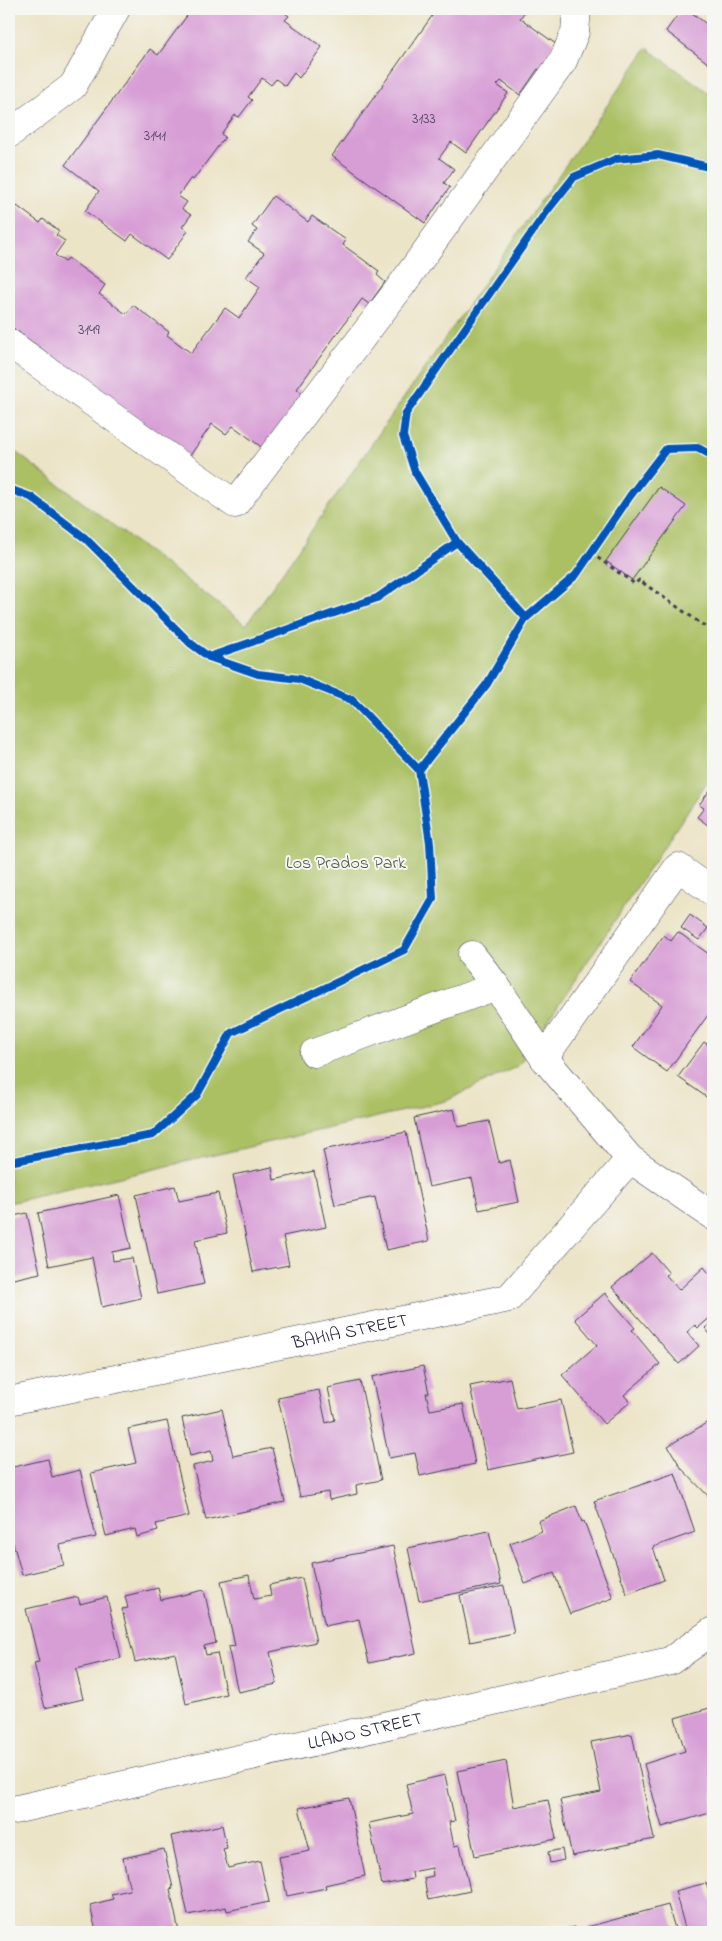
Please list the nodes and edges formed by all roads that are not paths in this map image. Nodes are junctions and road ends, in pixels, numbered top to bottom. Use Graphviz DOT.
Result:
graph roads {
  1 [pos="116,9"];
  2 [pos="577,9"];
  3 [pos="9,134"];
  4 [pos="9,343"];
  5 [pos="713,892"];
  6 [pos="472,955"];
  7 [pos="496,986"];
  8 [pos="314,1053"];
  9 [pos="544,1058"];
  10 [pos="630,1159"];
  11 [pos="713,1216"];
  12 [pos="9,1401"];
  13 [pos="713,1631"];
  14 [pos="9,1811"];
  1 -- 3 [label="street"];
  2 -- 4 [label="street"];
  5 -- 9 [label="street"];
  6 -- 7 [label="street"];
  7 -- 8 [label="street"];
  7 -- 9 [label="street"];
  9 -- 10 [label="street"];
  10 -- 11 [label="street"];
  10 -- 12 [label="street, BAHIA STREET"];
  13 -- 14 [label="street, LLANO STREET"];
}
